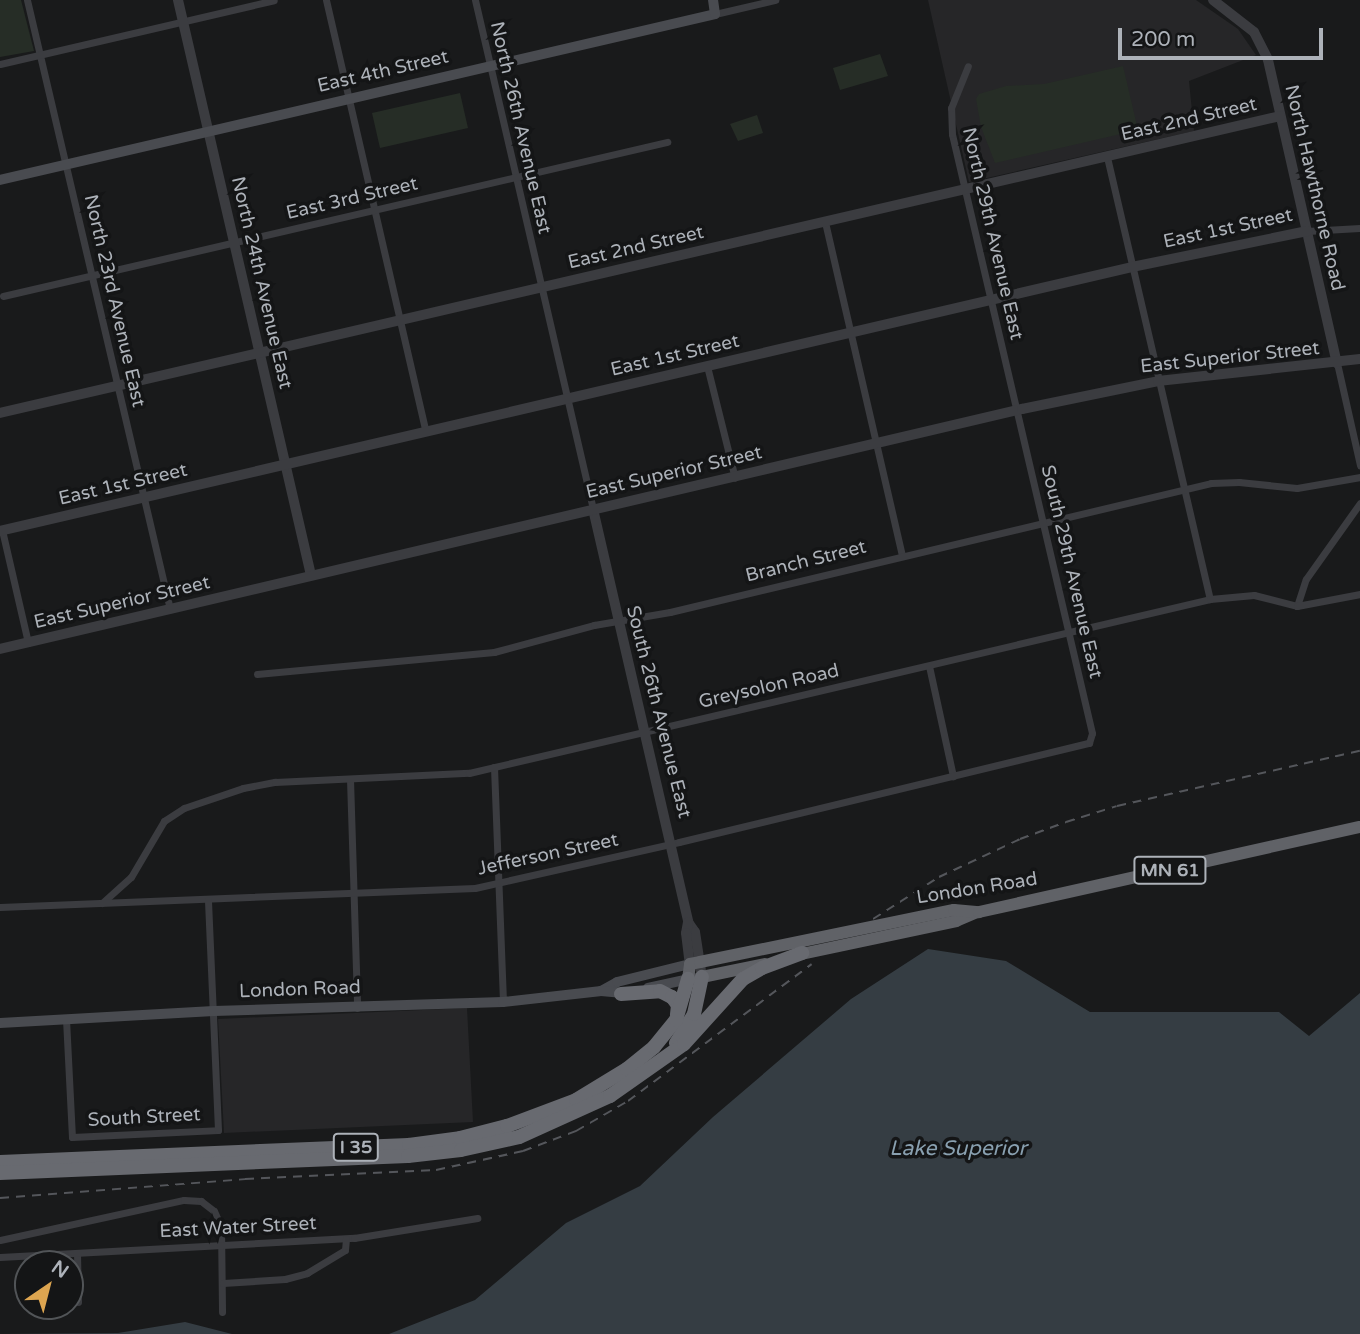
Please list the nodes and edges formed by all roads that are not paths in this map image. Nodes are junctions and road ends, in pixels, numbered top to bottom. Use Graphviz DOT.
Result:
graph roads {
  1 [pos="27,0"];
  2 [pos="178,0"];
  3 [pos="274,0"];
  4 [pos="326,0"];
  5 [pos="474,0"];
  6 [pos="713,0"];
  7 [pos="775,0"];
  8 [pos="1213,0"];
  9 [pos="715,14"];
  10 [pos="183,21"];
  11 [pos="40,54"];
  12 [pos="0,64"];
  13 [pos="490,65"];
  14 [pos="968,66"];
  15 [pos="349,98"];
  16 [pos="1280,117"];
  17 [pos="208,132"];
  18 [pos="667,142"];
  19 [pos="1107,157"];
  20 [pos="66,164"];
  21 [pos="516,177"];
  22 [pos="0,180"];
  23 [pos="967,190"];
  24 [pos="375,210"];
  25 [pos="825,222"];
  26 [pos="1360,228"];
  27 [pos="1307,230"];
  28 [pos="233,243"];
  29 [pos="1132,267"];
  30 [pos="92,276"];
  31 [pos="541,288"];
  32 [pos="3,296"];
  33 [pos="991,301"];
  34 [pos="400,321"];
  35 [pos="850,333"];
  36 [pos="260,354"];
  37 [pos="1360,359"];
  38 [pos="1337,363"];
  39 [pos="707,366"];
  40 [pos="1158,381"];
  41 [pos="118,388"];
  42 [pos="567,399"];
  43 [pos="1017,411"];
  44 [pos="0,413"];
  45 [pos="426,432"];
  46 [pos="876,444"];
  47 [pos="285,465"];
  48 [pos="1360,465"];
  49 [pos="1360,477"];
  50 [pos="735,478"];
  51 [pos="1184,489"];
  52 [pos="142,498"];
  53 [pos="1360,503"];
  54 [pos="593,509"];
  55 [pos="1042,522"];
  56 [pos="1,531"];
  57 [pos="902,555"];
  58 [pos="311,575"];
  59 [pos="1360,594"];
  60 [pos="1210,599"];
  61 [pos="1297,606"];
  62 [pos="170,609"];
  63 [pos="617,620"];
  64 [pos="1069,632"];
  65 [pos="28,643"];
  66 [pos="0,649"];
  67 [pos="929,666"];
  68 [pos="257,674"];
  69 [pos="645,732"];
  70 [pos="1090,741"];
  71 [pos="494,767"];
  72 [pos="953,776"];
  73 [pos="349,779"];
  74 [pos="1360,827"];
  75 [pos="672,844"];
  76 [pos="498,883"];
  77 [pos="353,893"];
  78 [pos="208,900"];
  79 [pos="102,903"];
  80 [pos="0,907"];
  81 [pos="979,912"];
  82 [pos="802,953"];
  83 [pos="695,963"];
  84 [pos="695,978"];
  85 [pos="601,991"];
  86 [pos="621,994"];
  87 [pos="503,1002"];
  88 [pos="357,1008"];
  89 [pos="214,1012"];
  90 [pos="66,1019"];
  91 [pos="676,1020"];
  92 [pos="0,1023"];
  93 [pos="658,1062"];
  94 [pos="0,1162"];
  95 [pos="0,1173"];
  96 [pos="477,1217"];
  97 [pos="346,1239"];
  98 [pos="0,1240"];
  99 [pos="222,1243"];
  100 [pos="84,1253"];
  101 [pos="223,1283"];
  102 [pos="222,1312"];
  1 -- 11 [label="street, North 23rd Avenue East"];
  2 -- 10 [label="street, North 24th Avenue East"];
  3 -- 10 [label="street"];
  4 -- 15 [label="street"];
  5 -- 13 [label="street, North 26th Avenue East"];
  6 -- 9 [label="main road"];
  7 -- 9 [label="street, East 4th Street"];
  8 -- 16 [label="street, North Hawthorne Road"];
  9 -- 13 [label="main road, East 4th Street"];
  10 -- 11 [label="street"];
  10 -- 17 [label="street, North 24th Avenue East"];
  11 -- 12 [label="street"];
  11 -- 20 [label="street, North 23rd Avenue East"];
  13 -- 15 [label="main road, East 4th Street"];
  13 -- 21 [label="street, North 26th Avenue East"];
  14 -- 23 [label="street, North 29th Avenue East"];
  15 -- 17 [label="main road, East 4th Street"];
  15 -- 24 [label="street"];
  16 -- 19 [label="street, East 2nd Street"];
  16 -- 27 [label="street, North Hawthorne Road"];
  17 -- 20 [label="main road, East 4th Street"];
  17 -- 28 [label="street, North 24th Avenue East"];
  18 -- 21 [label="street, East 3rd Street"];
  19 -- 23 [label="street, East 2nd Street"];
  19 -- 29 [label="street"];
  20 -- 22 [label="main road, East 4th Street"];
  20 -- 30 [label="street, North 23rd Avenue East"];
  21 -- 24 [label="street, East 3rd Street"];
  21 -- 31 [label="street, North 26th Avenue East"];
  23 -- 25 [label="street, East 2nd Street"];
  23 -- 33 [label="street, North 29th Avenue East"];
  24 -- 28 [label="street, East 3rd Street"];
  24 -- 34 [label="street"];
  25 -- 31 [label="street, East 2nd Street"];
  25 -- 35 [label="street"];
  26 -- 27 [label="street, East 1st Street"];
  27 -- 29 [label="street, East 1st Street"];
  27 -- 38 [label="street, North Hawthorne Road"];
  28 -- 30 [label="street, East 3rd Street"];
  28 -- 36 [label="street, North 24th Avenue East"];
  29 -- 33 [label="street, East 1st Street"];
  29 -- 40 [label="street"];
  30 -- 32 [label="street, East 3rd Street"];
  30 -- 41 [label="street, North 23rd Avenue East"];
  31 -- 34 [label="street, East 2nd Street"];
  31 -- 42 [label="street, North 26th Avenue East"];
  33 -- 35 [label="street, East 1st Street"];
  33 -- 43 [label="street, North 29th Avenue East"];
  34 -- 36 [label="street, East 2nd Street"];
  34 -- 45 [label="street"];
  35 -- 39 [label="street, East 1st Street"];
  35 -- 46 [label="street"];
  36 -- 41 [label="street, East 2nd Street"];
  36 -- 47 [label="street, North 24th Avenue East"];
  37 -- 38 [label="street, East Superior Street"];
  38 -- 40 [label="street, East Superior Street"];
  38 -- 48 [label="street"];
  39 -- 42 [label="street, East 1st Street"];
  39 -- 50 [label="street"];
  40 -- 43 [label="street, East Superior Street"];
  40 -- 51 [label="street"];
  41 -- 44 [label="street, East 2nd Street"];
  41 -- 52 [label="street, North 23rd Avenue East"];
  42 -- 45 [label="street, East 1st Street"];
  42 -- 54 [label="street, North 26th Avenue East"];
  43 -- 46 [label="street, East Superior Street"];
  43 -- 55 [label="street, South 29th Avenue East"];
  45 -- 47 [label="street, East 1st Street"];
  46 -- 50 [label="street, East Superior Street"];
  46 -- 57 [label="street"];
  47 -- 52 [label="street, East 1st Street"];
  47 -- 58 [label="street, North 24th Avenue East"];
  49 -- 51 [label="street, Branch Street"];
  50 -- 54 [label="street, East Superior Street"];
  51 -- 55 [label="street, Branch Street"];
  51 -- 60 [label="street"];
  52 -- 56 [label="street, East 1st Street"];
  52 -- 62 [label="street, North 23rd Avenue East"];
  53 -- 61 [label="street"];
  54 -- 58 [label="street, East Superior Street"];
  54 -- 63 [label="street, South 26th Avenue East"];
  55 -- 57 [label="street, Branch Street"];
  55 -- 64 [label="street, South 29th Avenue East"];
  56 -- 65 [label="street"];
  57 -- 63 [label="street, Branch Street"];
  58 -- 62 [label="street, East Superior Street"];
  59 -- 61 [label="street, Greysolon Road"];
  60 -- 61 [label="street, Greysolon Road"];
  60 -- 64 [label="street, Greysolon Road"];
  62 -- 65 [label="street, East Superior Street"];
  63 -- 68 [label="street, Branch Street"];
  63 -- 69 [label="street, South 26th Avenue East"];
  64 -- 67 [label="street, Greysolon Road"];
  64 -- 70 [label="street, South 29th Avenue East"];
  65 -- 66 [label="street, East Superior Street"];
  67 -- 69 [label="street, Greysolon Road"];
  67 -- 72 [label="street"];
  69 -- 71 [label="street, Greysolon Road"];
  69 -- 75 [label="street, South 26th Avenue East"];
  70 -- 72 [label="street, Jefferson Street"];
  71 -- 73 [label="street, Greysolon Road"];
  71 -- 76 [label="street"];
  72 -- 75 [label="street, Jefferson Street"];
  73 -- 77 [label="street"];
  73 -- 79 [label="street, Greysolon Road"];
  74 -- 81 [label="highway, London Road / MN 61"];
  75 -- 76 [label="street, Jefferson Street"];
  75 -- 83 [label="street, South 26th Avenue East"];
  76 -- 77 [label="street, Jefferson Street"];
  76 -- 87 [label="street"];
  77 -- 78 [label="street, Jefferson Street"];
  77 -- 88 [label="street"];
  78 -- 79 [label="street, Jefferson Street"];
  78 -- 89 [label="street"];
  79 -- 80 [label="street, Jefferson Street"];
  81 -- 82 [label="highway, MN 61"];
  81 -- 83 [label="highway, London Road / MN 61"];
  82 -- 84 [label="highway, London Road / MN 61"];
  82 -- 93 [label="highway"];
  83 -- 84 [label="highway"];
  83 -- 85 [label="main road, London Road"];
  84 -- 86 [label="main road, London Road"];
  84 -- 91 [label="highway, I 35"];
  84 -- 93 [label="highway, I 35"];
  85 -- 86 [label="main road, London Road"];
  85 -- 87 [label="main road, London Road"];
  86 -- 91 [label="highway"];
  87 -- 88 [label="main road, London Road"];
  88 -- 89 [label="main road, London Road"];
  89 -- 90 [label="main road, London Road"];
  89 -- 90 [label="street, South Street"];
  90 -- 92 [label="main road, London Road"];
  91 -- 94 [label="highway, I 35"];
  93 -- 95 [label="highway, I 35"];
  96 -- 97 [label="street, East Water Street"];
  97 -- 99 [label="street, East Water Street"];
  97 -- 101 [label="street"];
  98 -- 99 [label="street"];
  99 -- 100 [label="street, East Water Street"];
  99 -- 101 [label="street"];
  101 -- 102 [label="street"];
}
